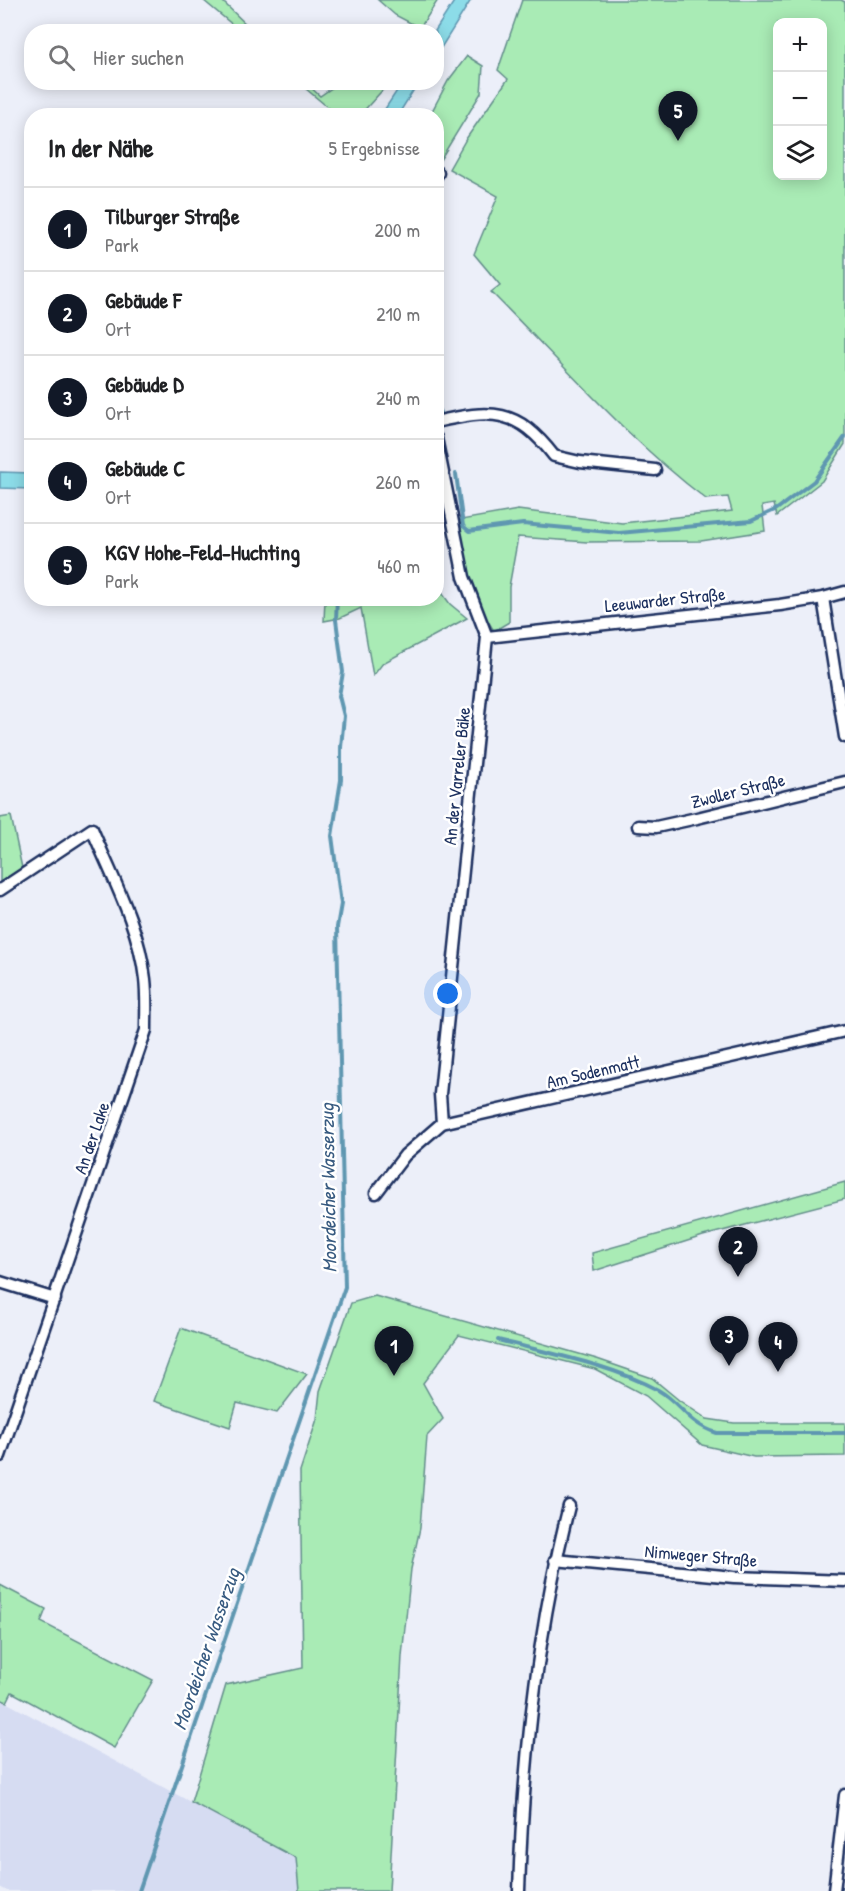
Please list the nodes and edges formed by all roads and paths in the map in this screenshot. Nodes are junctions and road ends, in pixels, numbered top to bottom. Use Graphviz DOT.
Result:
graph roads {
  1 [pos="444,420"];
  2 [pos="655,470"];
  3 [pos="444,478"];
  4 [pos="845,592"];
  5 [pos="823,598"];
  6 [pos="488,637"];
  7 [pos="845,737"];
  8 [pos="845,782"];
  9 [pos="638,826"];
  10 [pos="0,890"];
  11 [pos="845,1031"];
  12 [pos="442,1123"];
  13 [pos="376,1193"];
  14 [pos="0,1282"];
  15 [pos="56,1299"];
  16 [pos="0,1456"];
  17 [pos="569,1506"];
  18 [pos="555,1560"];
  19 [pos="845,1581"];
  20 [pos="845,1795"];
  21 [pos="519,1891"];
  22 [pos="834,1891"];
  1 -- 2 [label="street"];
  3 -- 6 [label="street, An der Varreler Bäke"];
  4 -- 5 [label="street, Leeuwarder Straße"];
  5 -- 6 [label="street, Leeuwarder Straße"];
  5 -- 7 [label="street"];
  6 -- 12 [label="street, An der Varreler Bäke"];
  8 -- 9 [label="street, Zwoller Straße"];
  10 -- 15 [label="street, An der Lake"];
  11 -- 12 [label="street, Am Sodenmatt"];
  12 -- 13 [label="street, Am Sodenmatt"];
  14 -- 15 [label="street"];
  15 -- 16 [label="street, An der Lake"];
  17 -- 18 [label="street"];
  18 -- 19 [label="street, Nimweger Straße"];
  18 -- 21 [label="street"];
  20 -- 22 [label="street"];
}
